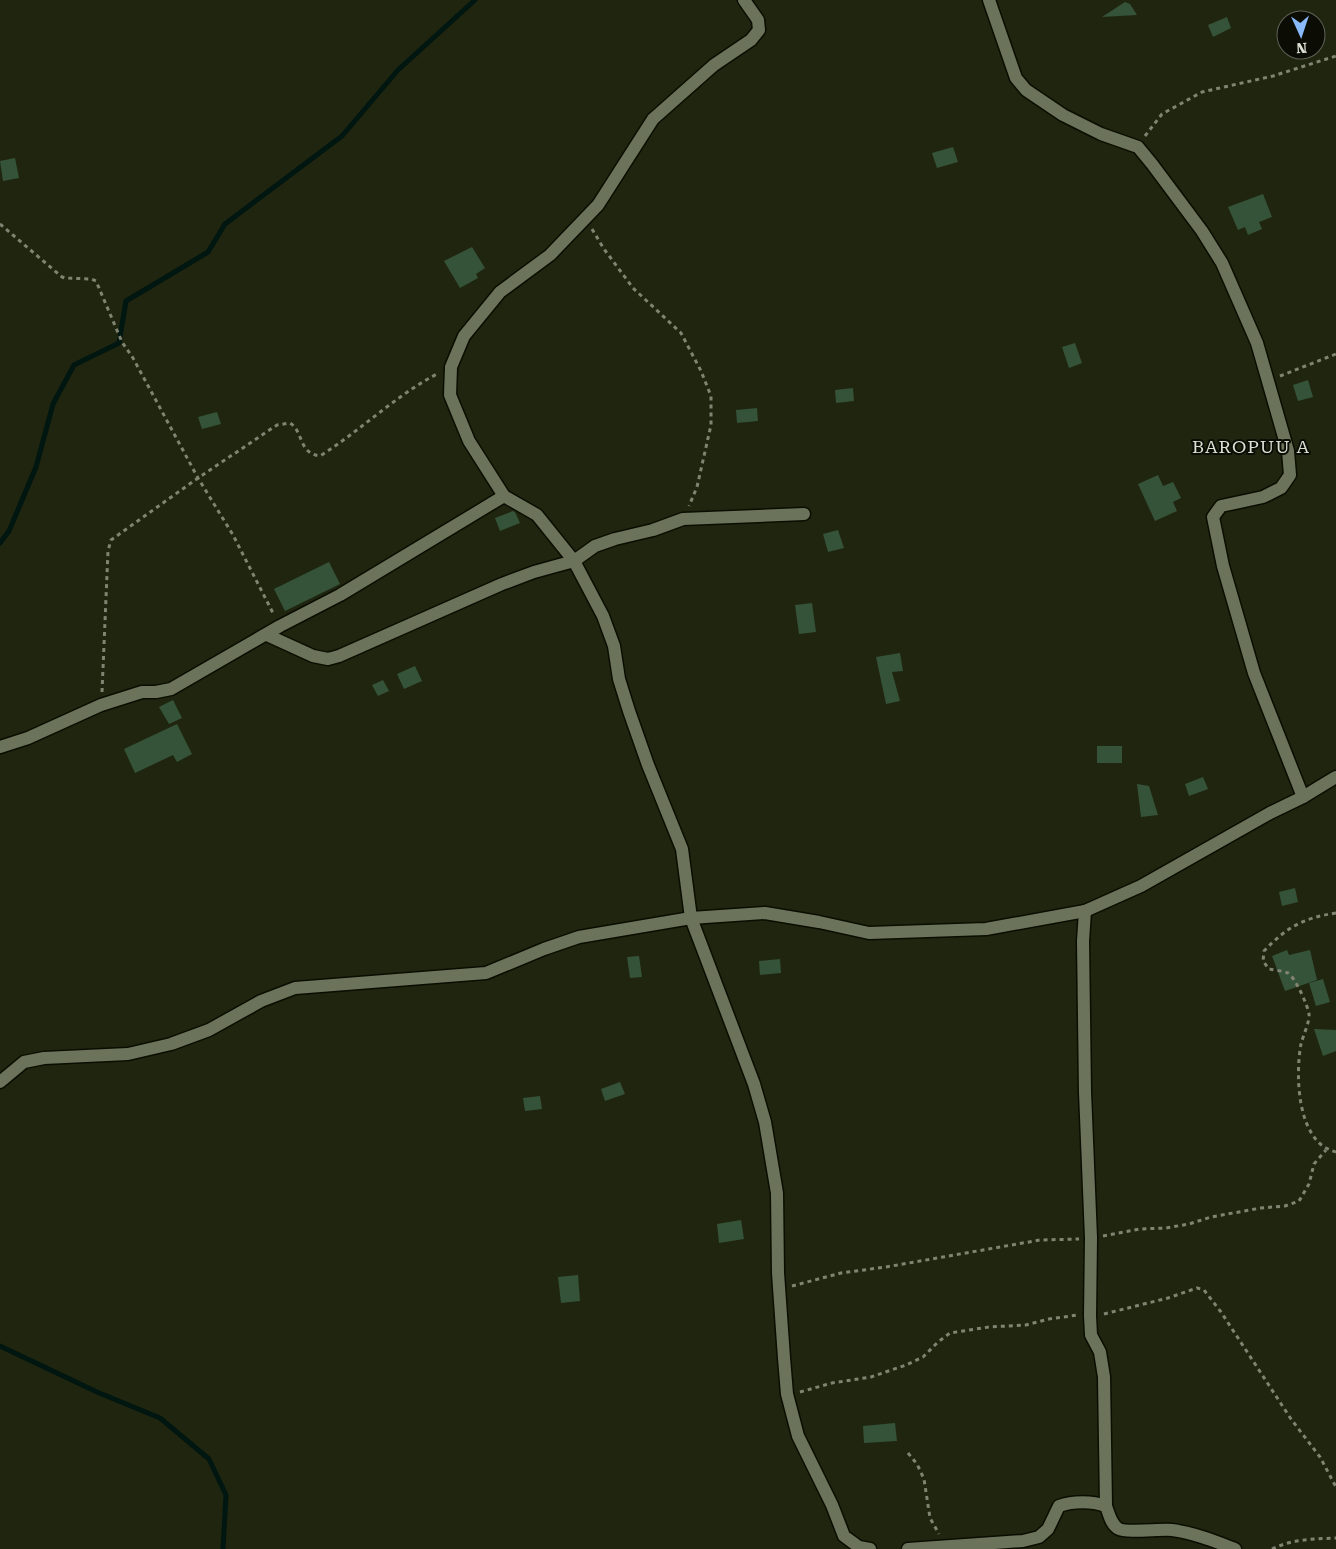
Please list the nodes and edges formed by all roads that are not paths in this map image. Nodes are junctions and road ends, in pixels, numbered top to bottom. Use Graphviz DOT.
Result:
graph roads {
  1 [pos="744,0"];
  2 [pos="989,0"];
  3 [pos="504,496"];
  4 [pos="804,514"];
  5 [pos="574,561"];
  6 [pos="266,635"];
  7 [pos="0,746"];
  8 [pos="1336,777"];
  9 [pos="1303,796"];
  10 [pos="1085,911"];
  11 [pos="691,918"];
  12 [pos="0,1082"];
  13 [pos="1106,1506"];
  14 [pos="870,1549"];
  15 [pos="908,1549"];
  16 [pos="1235,1549"];
  1 -- 3 [label="street"];
  2 -- 9 [label="street"];
  3 -- 5 [label="street"];
  3 -- 6 [label="street"];
  4 -- 5 [label="street"];
  5 -- 6 [label="street"];
  5 -- 11 [label="street"];
  6 -- 7 [label="street"];
  8 -- 9 [label="street"];
  9 -- 10 [label="street"];
  10 -- 11 [label="street"];
  10 -- 13 [label="street"];
  11 -- 12 [label="street"];
  11 -- 14 [label="street"];
  13 -- 15 [label="street"];
  13 -- 16 [label="street"];
}
